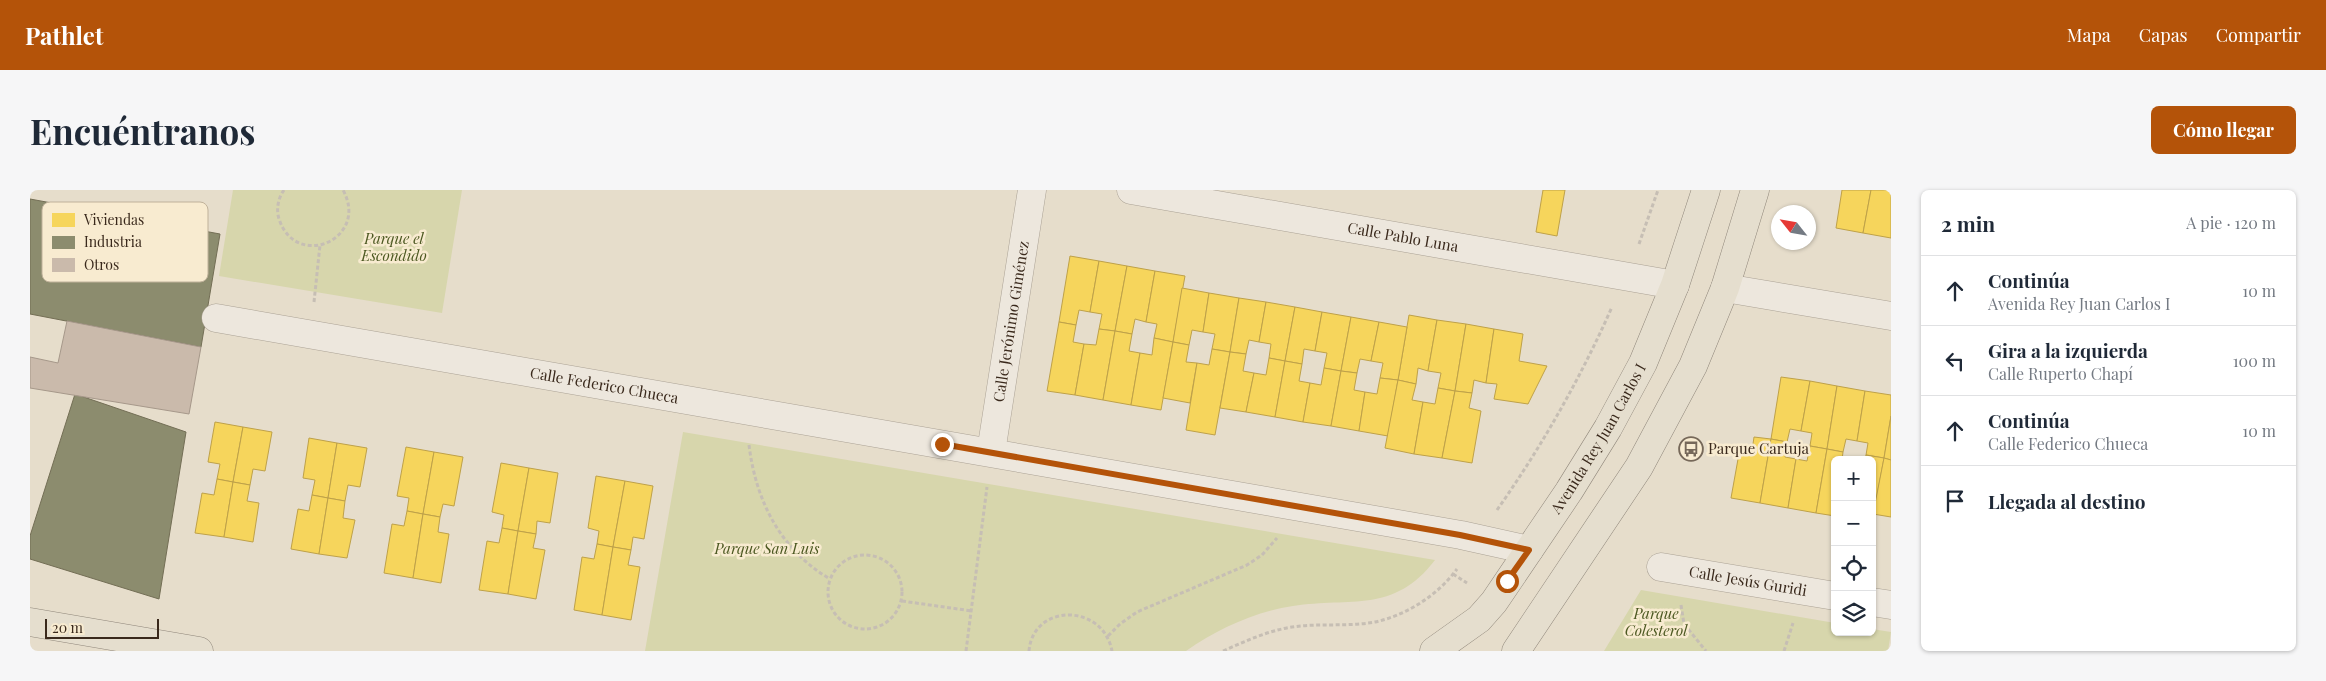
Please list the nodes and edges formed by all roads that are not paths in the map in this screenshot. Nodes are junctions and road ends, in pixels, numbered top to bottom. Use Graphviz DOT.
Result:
graph roads {
  1 [pos="1032,190"];
  2 [pos="1131,190"];
  3 [pos="1706,190"];
  4 [pos="1755,190"];
  5 [pos="1675,285"];
  6 [pos="1725,288"];
  7 [pos="1891,316"];
  8 [pos="216,318"];
  9 [pos="991,452"];
  10 [pos="1529,550"];
  11 [pos="1667,568"];
  12 [pos="1831,595"];
  13 [pos="1876,603"];
  14 [pos="1891,605"];
  15 [pos="30,622"];
  16 [pos="198,651"];
  17 [pos="1434,651"];
  18 [pos="1516,651"];
  1 -- 9 [label="street, Calle Jerónimo Giménez"];
  2 -- 5 [label="street, Calle Pablo Luna"];
  3 -- 5 [label="main road, Avenida Rey Juan Carlos I"];
  4 -- 6 [label="main road"];
  5 -- 10 [label="main road, Avenida Rey Juan Carlos I"];
  6 -- 7 [label="street"];
  6 -- 18 [label="main road"];
  8 -- 9 [label="street, Calle Federico Chueca"];
  9 -- 10 [label="street, Calle Federico Chueca"];
  10 -- 17 [label="main road, Avenida Rey Juan Carlos I"];
  11 -- 12 [label="street, Calle Jesús Guridi"];
  13 -- 14 [label="street"];
  15 -- 16 [label="main road"];
}
